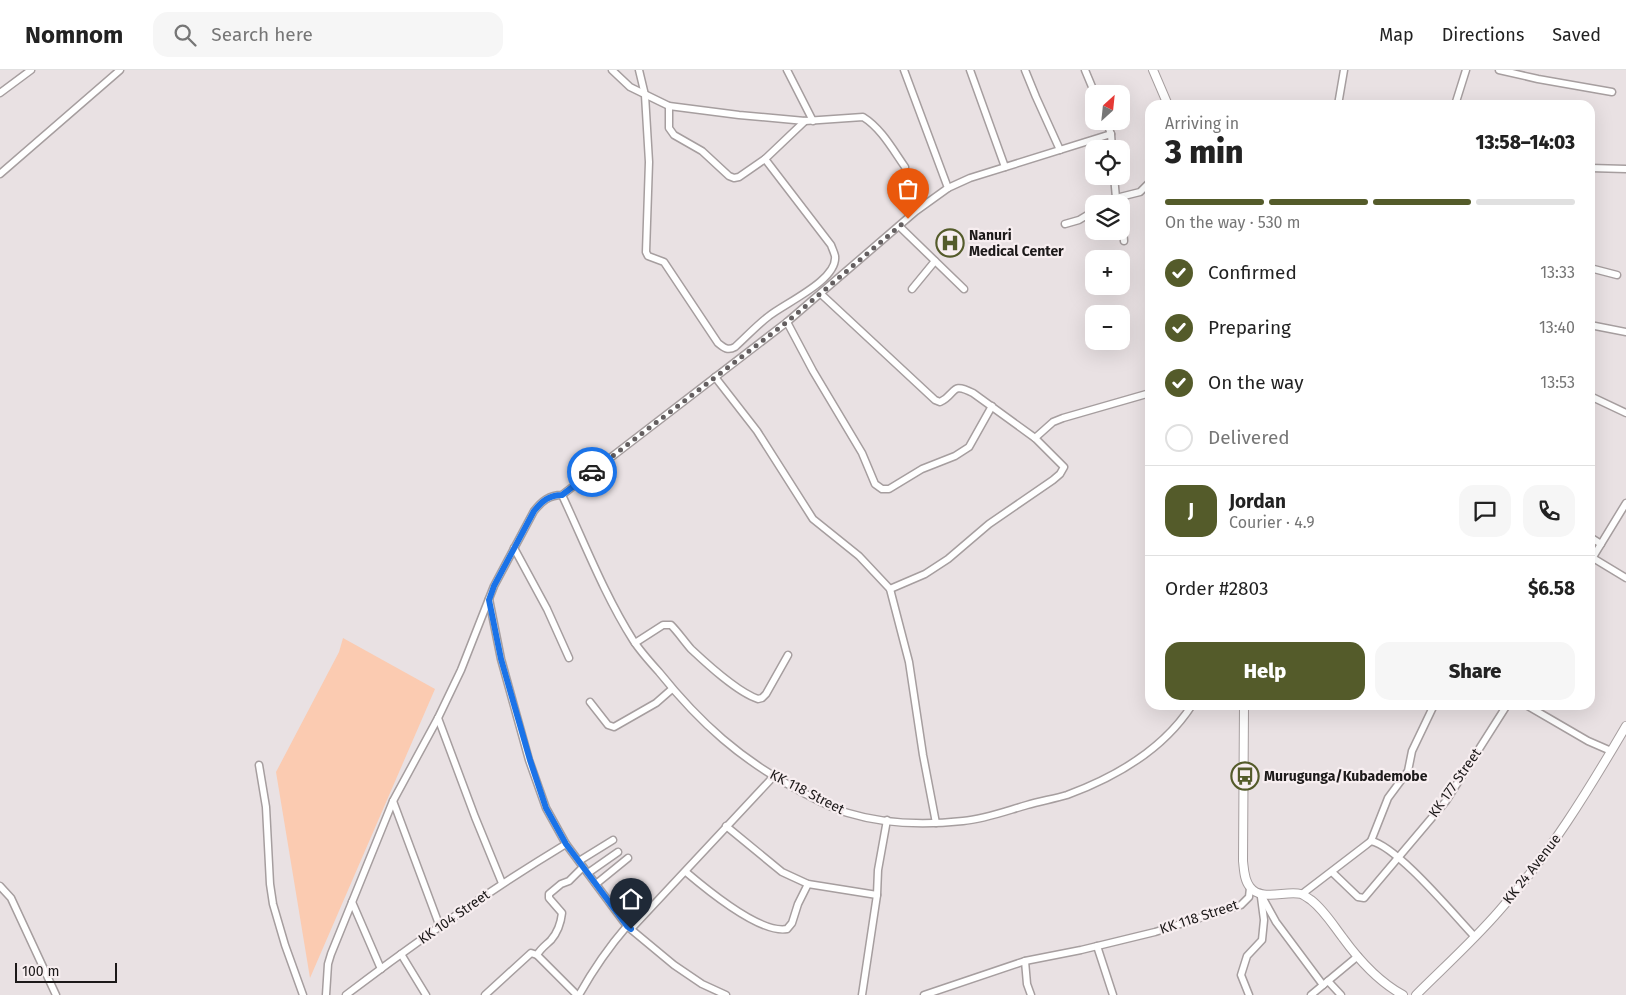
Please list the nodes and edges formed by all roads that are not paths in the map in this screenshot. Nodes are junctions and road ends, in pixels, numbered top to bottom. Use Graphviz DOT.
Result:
graph roads {
  1 [pos="31,70"];
  2 [pos="120,70"];
  3 [pos="612,70"];
  4 [pos="639,70"];
  5 [pos="787,70"];
  6 [pos="904,70"];
  7 [pos="970,70"];
  8 [pos="1026,70"];
  9 [pos="1085,70"];
  10 [pos="1153,70"];
  11 [pos="1344,70"];
  12 [pos="1466,70"];
  13 [pos="1499,70"];
  14 [pos="1091,85"];
  15 [pos="1612,92"];
  16 [pos="0,93"];
  17 [pos="645,95"];
  18 [pos="1166,100"];
  19 [pos="1339,100"];
  20 [pos="1457,100"];
  21 [pos="669,106"];
  22 [pos="809,121"];
  23 [pos="1109,130"];
  24 [pos="1111,134"];
  25 [pos="1111,140"];
  26 [pos="1060,150"];
  27 [pos="764,158"];
  28 [pos="904,167"];
  29 [pos="1006,167"];
  30 [pos="1595,168"];
  31 [pos="1626,169"];
  32 [pos="0,174"];
  33 [pos="1145,187"];
  34 [pos="948,188"];
  35 [pos="1130,197"];
  36 [pos="1085,216"];
  37 [pos="1065,224"];
  38 [pos="899,226"];
  39 [pos="935,261"];
  40 [pos="1595,269"];
  41 [pos="1617,275"];
  42 [pos="912,289"];
  43 [pos="964,289"];
  44 [pos="821,294"];
  45 [pos="787,322"];
  46 [pos="1595,326"];
  47 [pos="1626,332"];
  48 [pos="715,377"];
  49 [pos="1145,394"];
  50 [pos="1595,398"];
  51 [pos="992,406"];
  52 [pos="1626,413"];
  53 [pos="1035,438"];
  54 [pos="562,495"];
  55 [pos="1626,503"];
  56 [pos="1595,540"];
  57 [pos="1601,544"];
  58 [pos="514,548"];
  59 [pos="1595,554"];
  60 [pos="1595,562"];
  61 [pos="1626,578"];
  62 [pos="890,589"];
  63 [pos="489,600"];
  64 [pos="634,643"];
  65 [pos="788,655"];
  66 [pos="569,658"];
  67 [pos="672,689"];
  68 [pos="590,702"];
  69 [pos="1189,710"];
  70 [pos="1244,710"];
  71 [pos="1432,710"];
  72 [pos="1504,710"];
  73 [pos="1535,710"];
  74 [pos="438,718"];
  75 [pos="1626,726"];
  76 [pos="1612,751"];
  77 [pos="258,765"];
  78 [pos="773,777"];
  79 [pos="393,801"];
  80 [pos="887,820"];
  81 [pos="936,823"];
  82 [pos="726,826"];
  83 [pos="613,840"];
  84 [pos="1371,841"];
  85 [pos="566,844"];
  86 [pos="618,852"];
  87 [pos="1399,857"];
  88 [pos="628,858"];
  89 [pos="579,861"];
  90 [pos="583,867"];
  91 [pos="686,872"];
  92 [pos="1332,872"];
  93 [pos="588,874"];
  94 [pos="502,883"];
  95 [pos="596,884"];
  96 [pos="808,884"];
  97 [pos="0,886"];
  98 [pos="1250,888"];
  99 [pos="1260,893"];
  100 [pos="1302,894"];
  101 [pos="878,895"];
  102 [pos="352,902"];
  103 [pos="440,927"];
  104 [pos="629,928"];
  105 [pos="1475,937"];
  106 [pos="285,945"];
  107 [pos="1097,946"];
  108 [pos="401,954"];
  109 [pos="537,955"];
  110 [pos="1358,956"];
  111 [pos="1025,962"];
  112 [pos="381,969"];
  113 [pos="1325,983"];
  114 [pos="56,995"];
  115 [pos="303,995"];
  116 [pos="307,995"];
  117 [pos="326,995"];
  118 [pos="346,995"];
  119 [pos="426,995"];
  120 [pos="485,995"];
  121 [pos="578,995"];
  122 [pos="726,995"];
  123 [pos="862,995"];
  124 [pos="924,995"];
  125 [pos="1031,995"];
  126 [pos="1113,995"];
  127 [pos="1249,995"];
  128 [pos="1311,995"];
  129 [pos="1341,995"];
  130 [pos="1404,995"];
  131 [pos="1416,995"];
  1 -- 16 [label="street"];
  2 -- 32 [label="street"];
  3 -- 17 [label="street"];
  4 -- 17 [label="street"];
  5 -- 22 [label="street"];
  6 -- 34 [label="street"];
  7 -- 29 [label="street"];
  8 -- 26 [label="street"];
  9 -- 14 [label="street"];
  10 -- 18 [label="street"];
  11 -- 19 [label="street"];
  12 -- 20 [label="street"];
  13 -- 15 [label="street"];
  17 -- 21 [label="street"];
  17 -- 27 [label="street"];
  21 -- 22 [label="street"];
  21 -- 27 [label="street"];
  22 -- 27 [label="street"];
  22 -- 28 [label="street"];
  23 -- 24 [label="street"];
  24 -- 25 [label="street"];
  24 -- 26 [label="street"];
  26 -- 29 [label="street"];
  29 -- 34 [label="street"];
  30 -- 31 [label="street"];
  33 -- 35 [label="street"];
  34 -- 38 [label="street"];
  36 -- 37 [label="street"];
  38 -- 39 [label="street"];
  38 -- 44 [label="street"];
  39 -- 42 [label="street"];
  39 -- 43 [label="street"];
  40 -- 41 [label="street"];
  44 -- 45 [label="street"];
  44 -- 51 [label="street"];
  45 -- 48 [label="street"];
  45 -- 51 [label="street"];
  46 -- 47 [label="street"];
  48 -- 54 [label="street"];
  48 -- 62 [label="street"];
  49 -- 53 [label="street"];
  50 -- 52 [label="street"];
  51 -- 53 [label="street"];
  53 -- 62 [label="street"];
  54 -- 58 [label="street"];
  54 -- 64 [label="street, KK 118 Street"];
  55 -- 57 [label="street"];
  56 -- 57 [label="street"];
  57 -- 59 [label="street"];
  58 -- 63 [label="street"];
  58 -- 66 [label="street"];
  60 -- 61 [label="street"];
  62 -- 81 [label="street"];
  63 -- 74 [label="street"];
  63 -- 85 [label="street"];
  64 -- 65 [label="street"];
  64 -- 67 [label="street, KK 118 Street"];
  67 -- 68 [label="street"];
  67 -- 78 [label="street, KK 118 Street"];
  69 -- 81 [label="street, KK 118 Street"];
  70 -- 98 [label="street"];
  71 -- 84 [label="street"];
  72 -- 87 [label="street, KK 177 Street"];
  73 -- 76 [label="street"];
  74 -- 79 [label="street"];
  74 -- 94 [label="street"];
  75 -- 76 [label="street, KK 24 Avenue"];
  76 -- 105 [label="street, KK 24 Avenue"];
  77 -- 106 [label="street"];
  78 -- 80 [label="street, KK 118 Street"];
  78 -- 82 [label="street"];
  79 -- 102 [label="street"];
  79 -- 103 [label="street"];
  80 -- 81 [label="street, KK 118 Street"];
  80 -- 101 [label="street"];
  82 -- 91 [label="street"];
  82 -- 96 [label="street"];
  83 -- 89 [label="street"];
  84 -- 87 [label="street"];
  84 -- 92 [label="street"];
  85 -- 89 [label="street"];
  85 -- 94 [label="street, KK 104 Street"];
  86 -- 93 [label="street"];
  87 -- 92 [label="street, KK 177 Street"];
  87 -- 105 [label="street"];
  88 -- 95 [label="street"];
  89 -- 90 [label="street"];
  90 -- 93 [label="street"];
  90 -- 109 [label="street"];
  91 -- 96 [label="street"];
  91 -- 104 [label="street"];
  92 -- 100 [label="street"];
  93 -- 95 [label="street"];
  94 -- 103 [label="street, KK 104 Street"];
  95 -- 104 [label="street"];
  96 -- 101 [label="street"];
  97 -- 114 [label="street"];
  98 -- 99 [label="street, KK 118 Street"];
  98 -- 107 [label="street, KK 118 Street"];
  99 -- 100 [label="street, KK 118 Street"];
  99 -- 113 [label="street"];
  99 -- 127 [label="street"];
  100 -- 110 [label="street"];
  101 -- 123 [label="street"];
  102 -- 112 [label="street"];
  102 -- 117 [label="street"];
  103 -- 108 [label="street, KK 104 Street"];
  104 -- 121 [label="street"];
  104 -- 122 [label="street"];
  105 -- 131 [label="street, KK 24 Avenue"];
  106 -- 115 [label="street"];
  106 -- 116 [label="street"];
  107 -- 111 [label="street, KK 118 Street"];
  107 -- 126 [label="street"];
  108 -- 112 [label="street, KK 104 Street"];
  108 -- 119 [label="street"];
  109 -- 120 [label="street"];
  109 -- 121 [label="street"];
  110 -- 113 [label="street"];
  110 -- 130 [label="street"];
  111 -- 124 [label="street, KK 118 Street"];
  111 -- 125 [label="street"];
  112 -- 118 [label="street, KK 104 Street"];
  113 -- 128 [label="street"];
  113 -- 129 [label="street"];
}
